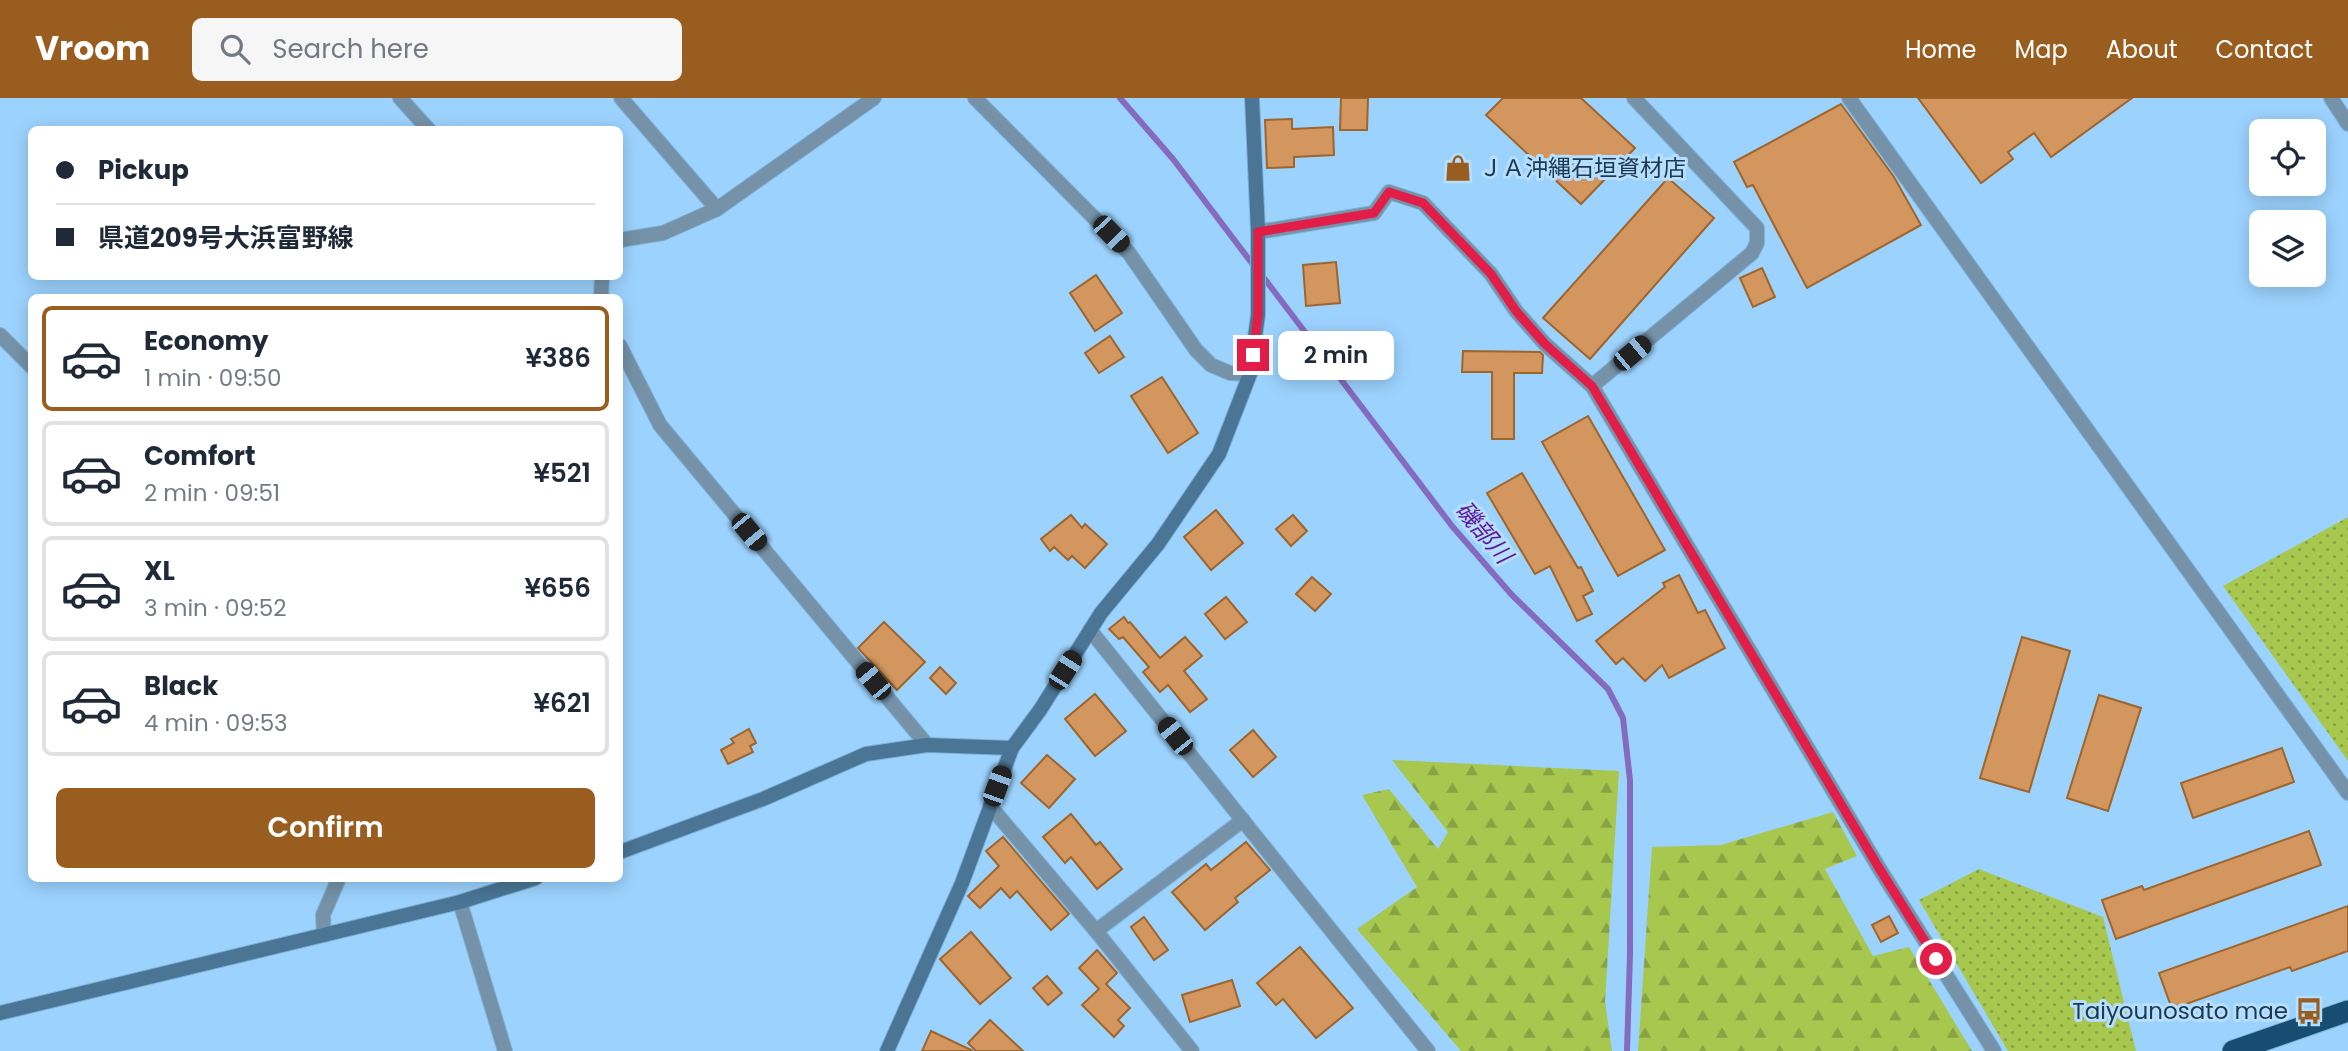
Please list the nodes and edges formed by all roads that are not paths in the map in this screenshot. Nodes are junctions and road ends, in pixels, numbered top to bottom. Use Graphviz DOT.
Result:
graph roads {
  1 [pos="400,98"];
  2 [pos="621,98"];
  3 [pos="874,98"];
  4 [pos="975,98"];
  5 [pos="1252,98"];
  6 [pos="1634,98"];
  7 [pos="1849,98"];
  8 [pos="2331,98"];
  9 [pos="2348,124"];
  10 [pos="425,126"];
  11 [pos="717,209"];
  12 [pos="1258,232"];
  13 [pos="623,240"];
  14 [pos="0,335"];
  15 [pos="623,352"];
  16 [pos="28,363"];
  17 [pos="1251,374"];
  18 [pos="1592,386"];
  19 [pos="1090,630"];
  20 [pos="927,745"];
  21 [pos="1012,748"];
  22 [pos="2348,793"];
  23 [pos="990,806"];
  24 [pos="1243,820"];
  25 [pos="623,851"];
  26 [pos="336,882"];
  27 [pos="523,882"];
  28 [pos="460,902"];
  29 [pos="1096,931"];
  30 [pos="324,935"];
  31 [pos="2348,1012"];
  32 [pos="0,1013"];
  33 [pos="505,1051"];
  34 [pos="887,1051"];
  35 [pos="1192,1051"];
  36 [pos="1427,1051"];
  37 [pos="1994,1051"];
  38 [pos="2233,1051"];
  1 -- 10 [label="street"];
  2 -- 11 [label="street"];
  3 -- 11 [label="street"];
  4 -- 17 [label="street"];
  5 -- 12 [label="main road"];
  6 -- 18 [label="street"];
  7 -- 22 [label="street"];
  8 -- 9 [label="street"];
  11 -- 13 [label="street"];
  12 -- 17 [label="main road"];
  12 -- 18 [label="street"];
  14 -- 16 [label="street"];
  15 -- 20 [label="street"];
  17 -- 19 [label="main road"];
  18 -- 37 [label="street"];
  19 -- 21 [label="main road"];
  19 -- 24 [label="street"];
  20 -- 21 [label="main road"];
  20 -- 25 [label="main road"];
  21 -- 23 [label="main road"];
  23 -- 29 [label="street"];
  23 -- 34 [label="main road"];
  24 -- 29 [label="street"];
  24 -- 36 [label="street"];
  26 -- 30 [label="street"];
  27 -- 28 [label="main road"];
  28 -- 30 [label="main road"];
  28 -- 33 [label="street"];
  29 -- 35 [label="street"];
  30 -- 32 [label="main road"];
  31 -- 38 [label="highway"];
}
